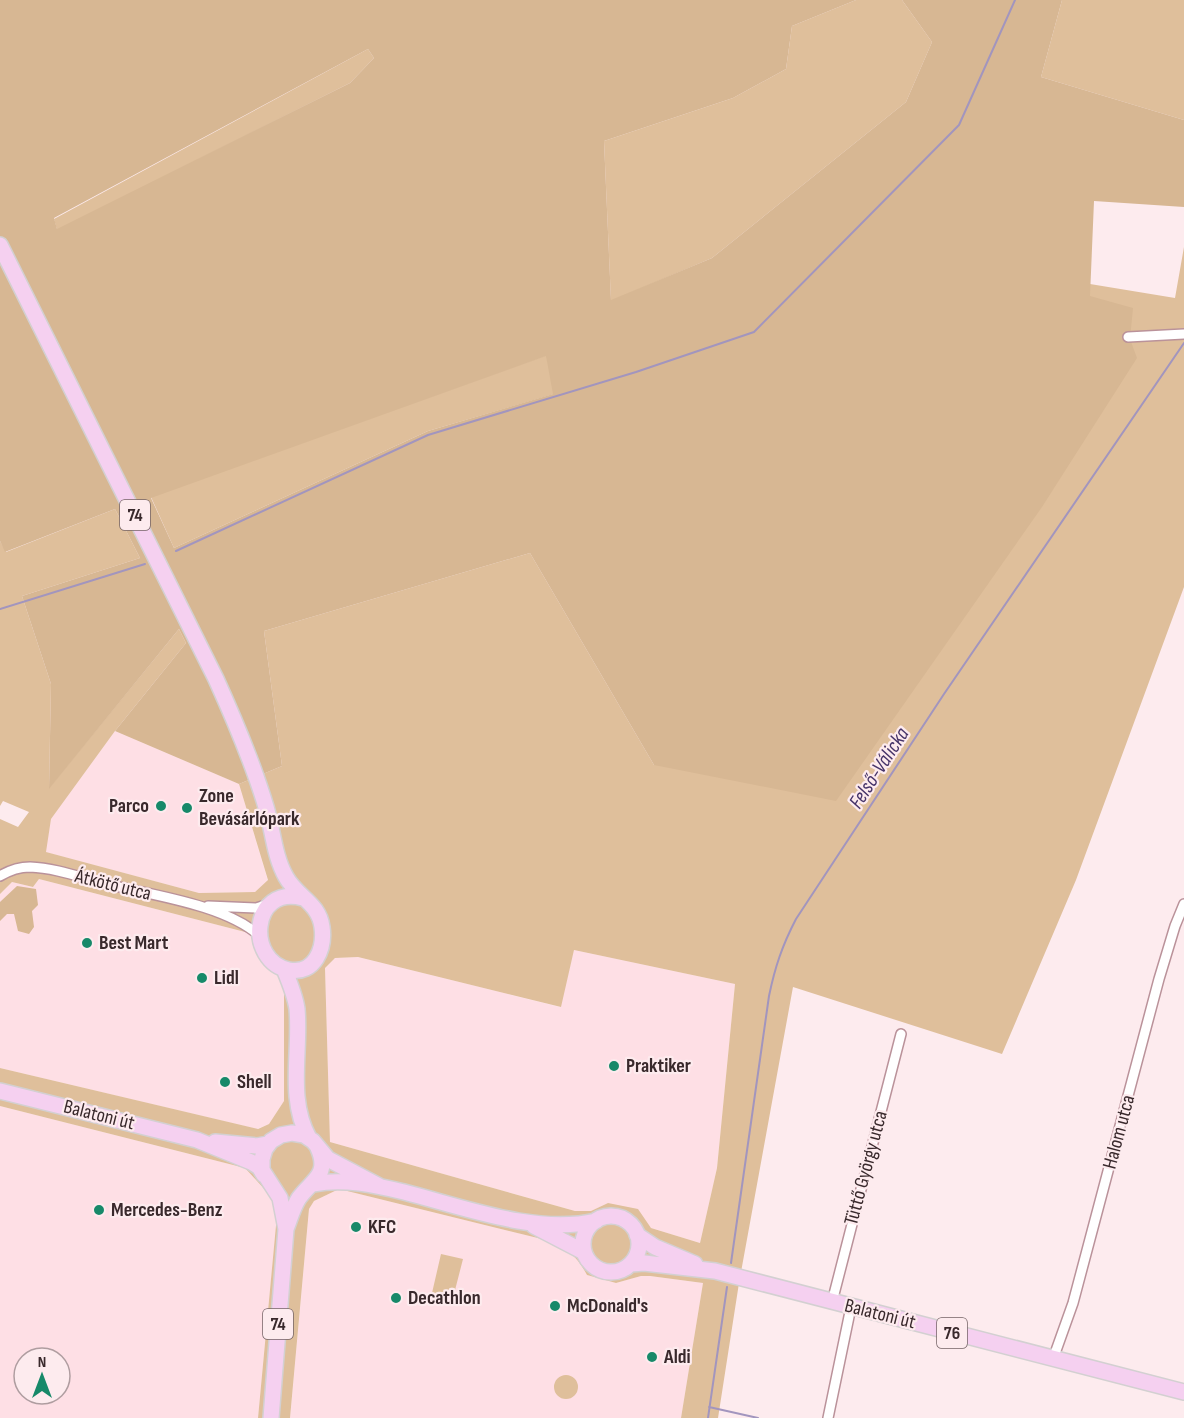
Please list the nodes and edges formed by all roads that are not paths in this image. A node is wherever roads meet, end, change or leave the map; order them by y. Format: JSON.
{"nodes":[{"id":1,"x":0,"y":245,"type":"edge"},
{"id":2,"x":1180,"y":334,"type":"edge"},
{"id":3,"x":1128,"y":337,"type":"dead end"},
{"id":4,"x":277,"y":856,"type":"junction"},
{"id":5,"x":0,"y":876,"type":"edge"},
{"id":6,"x":303,"y":898,"type":"junction"},
{"id":7,"x":272,"y":902,"type":"junction"},
{"id":8,"x":1184,"y":904,"type":"edge"},
{"id":9,"x":197,"y":906,"type":"junction"},
{"id":10,"x":261,"y":937,"type":"junction"},
{"id":11,"x":310,"y":965,"type":"junction"},
{"id":12,"x":284,"y":969,"type":"junction"},
{"id":13,"x":297,"y":1007,"type":"junction"},
{"id":14,"x":901,"y":1034,"type":"dead end"},
{"id":15,"x":0,"y":1091,"type":"edge"},
{"id":16,"x":296,"y":1095,"type":"junction"},
{"id":17,"x":281,"y":1135,"type":"junction"},
{"id":18,"x":197,"y":1140,"type":"junction"},
{"id":19,"x":314,"y":1143,"type":"junction"},
{"id":20,"x":268,"y":1144,"type":"junction"},
{"id":21,"x":269,"y":1181,"type":"junction"},
{"id":22,"x":310,"y":1186,"type":"junction"},
{"id":23,"x":379,"y":1186,"type":"junction"},
{"id":24,"x":596,"y":1221,"type":"junction"},
{"id":25,"x":528,"y":1223,"type":"junction"},
{"id":26,"x":286,"y":1229,"type":"junction"},
{"id":27,"x":637,"y":1234,"type":"junction"},
{"id":28,"x":584,"y":1252,"type":"junction"},
{"id":29,"x":631,"y":1264,"type":"junction"},
{"id":30,"x":715,"y":1271,"type":"junction"},
{"id":31,"x":832,"y":1302,"type":"junction"},
{"id":32,"x":851,"y":1307,"type":"junction"},
{"id":33,"x":1053,"y":1359,"type":"junction"},
{"id":34,"x":1184,"y":1392,"type":"edge"},
{"id":35,"x":271,"y":1418,"type":"edge"},
{"id":36,"x":828,"y":1418,"type":"edge"}],
"edges":[{"from":1,"to":4,"type":"main road","number":"74"},
{"from":2,"to":3,"type":"street"},
{"from":4,"to":6,"type":"main road","number":"74"},
{"from":4,"to":7,"type":"main road","number":"74"},
{"from":5,"to":9,"type":"street","name":"Átkötő utca"},
{"from":6,"to":7,"type":"main road"},
{"from":6,"to":11,"type":"main road","number":"74"},
{"from":7,"to":9,"type":"street","name":"Átkötő utca"},
{"from":7,"to":10,"type":"main road","number":"74"},
{"from":8,"to":33,"type":"street","name":"Halom utca"},
{"from":9,"to":10,"type":"street","name":"Átkötő utca"},
{"from":10,"to":12,"type":"main road","number":"74"},
{"from":11,"to":12,"type":"main road"},
{"from":11,"to":13,"type":"main road","number":"74"},
{"from":12,"to":13,"type":"main road","number":"74"},
{"from":13,"to":16,"type":"main road","number":"74"},
{"from":14,"to":31,"type":"street","name":"Tüttő György utca"},
{"from":15,"to":18,"type":"main road","name":"Balatoni út"},
{"from":16,"to":17,"type":"main road","number":"74"},
{"from":16,"to":19,"type":"main road","number":"74"},
{"from":17,"to":19,"type":"main road"},
{"from":17,"to":20,"type":"main road"},
{"from":18,"to":20,"type":"main road","name":"Balatoni út"},
{"from":18,"to":21,"type":"main road","name":"Balatoni út"},
{"from":19,"to":22,"type":"main road","number":"74"},
{"from":19,"to":23,"type":"main road","number":"76"},
{"from":20,"to":21,"type":"main road","number":"74"},
{"from":21,"to":22,"type":"main road"},
{"from":21,"to":26,"type":"main road","number":"74"},
{"from":22,"to":23,"type":"main road","number":"76"},
{"from":22,"to":26,"type":"main road","number":"74"},
{"from":23,"to":25,"type":"main road","number":"76"},
{"from":24,"to":25,"type":"main road","number":"76"},
{"from":24,"to":27,"type":"main road","number":"76"},
{"from":24,"to":28,"type":"main road"},
{"from":25,"to":28,"type":"main road","number":"76"},
{"from":26,"to":35,"type":"main road","number":"74"},
{"from":27,"to":29,"type":"main road"},
{"from":27,"to":30,"type":"main road","name":"Balatoni út","number":"76"},
{"from":28,"to":29,"type":"main road","number":"76"},
{"from":29,"to":30,"type":"main road","name":"Balatoni út","number":"76"},
{"from":30,"to":31,"type":"main road","name":"Balatoni út","number":"76"},
{"from":31,"to":32,"type":"main road","name":"Balatoni út","number":"76"},
{"from":32,"to":33,"type":"main road","name":"Balatoni út","number":"76"},
{"from":32,"to":36,"type":"street"},
{"from":33,"to":34,"type":"main road","name":"Balatoni út","number":"76"}]}
